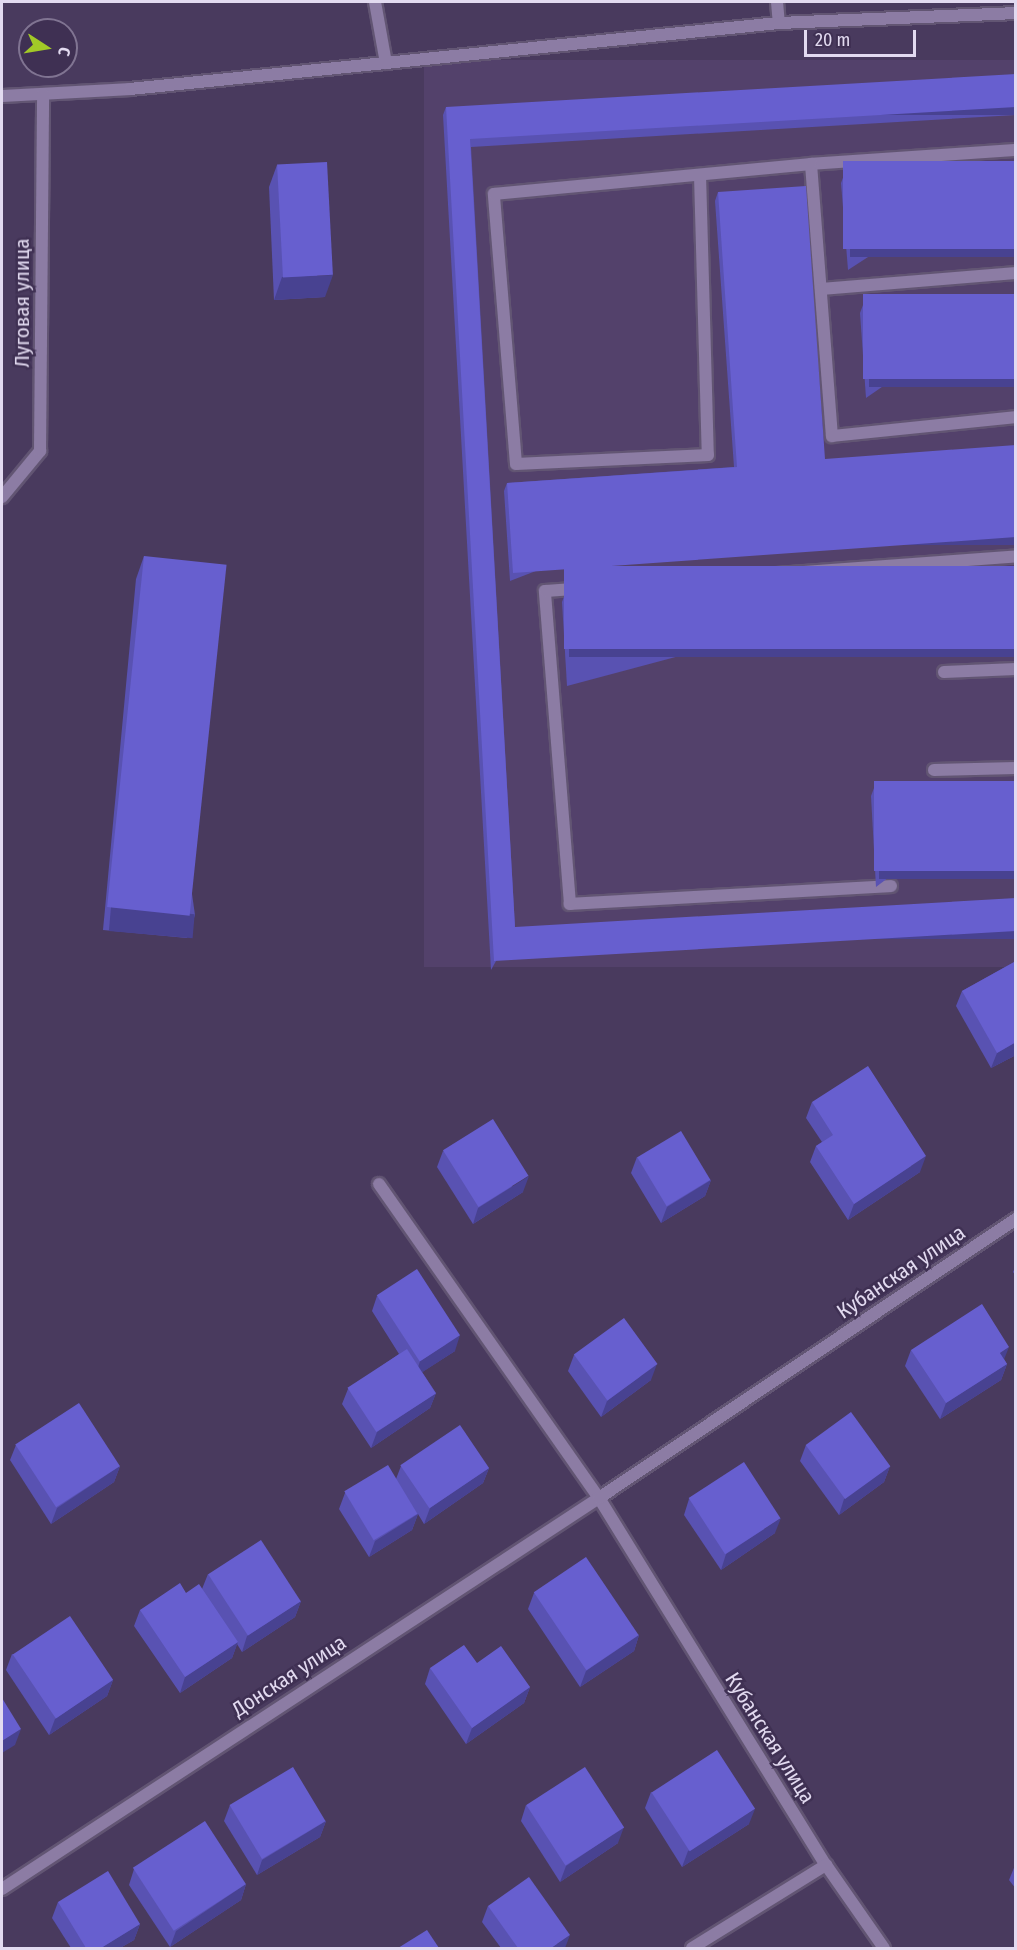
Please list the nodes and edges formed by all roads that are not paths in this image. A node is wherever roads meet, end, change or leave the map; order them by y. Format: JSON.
{"nodes":[{"id":1,"x":375,"y":2,"type":"edge"},
{"id":2,"x":777,"y":2,"type":"edge"},
{"id":3,"x":1016,"y":13,"type":"edge"},
{"id":4,"x":779,"y":23,"type":"junction"},
{"id":5,"x":386,"y":63,"type":"junction"},
{"id":6,"x":42,"y":94,"type":"junction"},
{"id":7,"x":2,"y":96,"type":"edge"},
{"id":8,"x":1016,"y":150,"type":"edge"},
{"id":9,"x":811,"y":164,"type":"junction"},
{"id":10,"x":700,"y":175,"type":"dead end"},
{"id":11,"x":1016,"y":273,"type":"edge"},
{"id":12,"x":821,"y":289,"type":"junction"},
{"id":13,"x":1016,"y":417,"type":"edge"},
{"id":14,"x":2,"y":497,"type":"edge"},
{"id":15,"x":1016,"y":556,"type":"edge"},
{"id":16,"x":1016,"y":669,"type":"edge"},
{"id":17,"x":944,"y":672,"type":"dead end"},
{"id":18,"x":1016,"y":768,"type":"edge"},
{"id":19,"x":934,"y":770,"type":"dead end"},
{"id":20,"x":899,"y":886,"type":"edge"},
{"id":21,"x":379,"y":1184,"type":"dead end"},
{"id":22,"x":1016,"y":1220,"type":"edge"},
{"id":23,"x":599,"y":1498,"type":"junction"},
{"id":24,"x":826,"y":1865,"type":"junction"},
{"id":25,"x":2,"y":1889,"type":"edge"},
{"id":26,"x":692,"y":1948,"type":"edge"},
{"id":27,"x":884,"y":1948,"type":"edge"}],
"edges":[{"from":1,"to":5,"type":"street"},
{"from":2,"to":4,"type":"street"},
{"from":3,"to":4,"type":"street"},
{"from":4,"to":5,"type":"street"},
{"from":5,"to":6,"type":"street"},
{"from":6,"to":7,"type":"street"},
{"from":6,"to":14,"type":"street","name":"Луговая улица"},
{"from":8,"to":9,"type":"street"},
{"from":9,"to":10,"type":"street"},
{"from":9,"to":12,"type":"street"},
{"from":11,"to":12,"type":"street"},
{"from":12,"to":13,"type":"street"},
{"from":15,"to":20,"type":"street"},
{"from":16,"to":17,"type":"street"},
{"from":18,"to":19,"type":"street"},
{"from":21,"to":23,"type":"street","name":"Кубанская улица"},
{"from":22,"to":23,"type":"street","name":"Кубанская улица"},
{"from":23,"to":24,"type":"street","name":"Кубанская улица"},
{"from":23,"to":25,"type":"street","name":"Донская улица"},
{"from":24,"to":26,"type":"street"},
{"from":24,"to":27,"type":"street","name":"Кубанская улица"}]}
